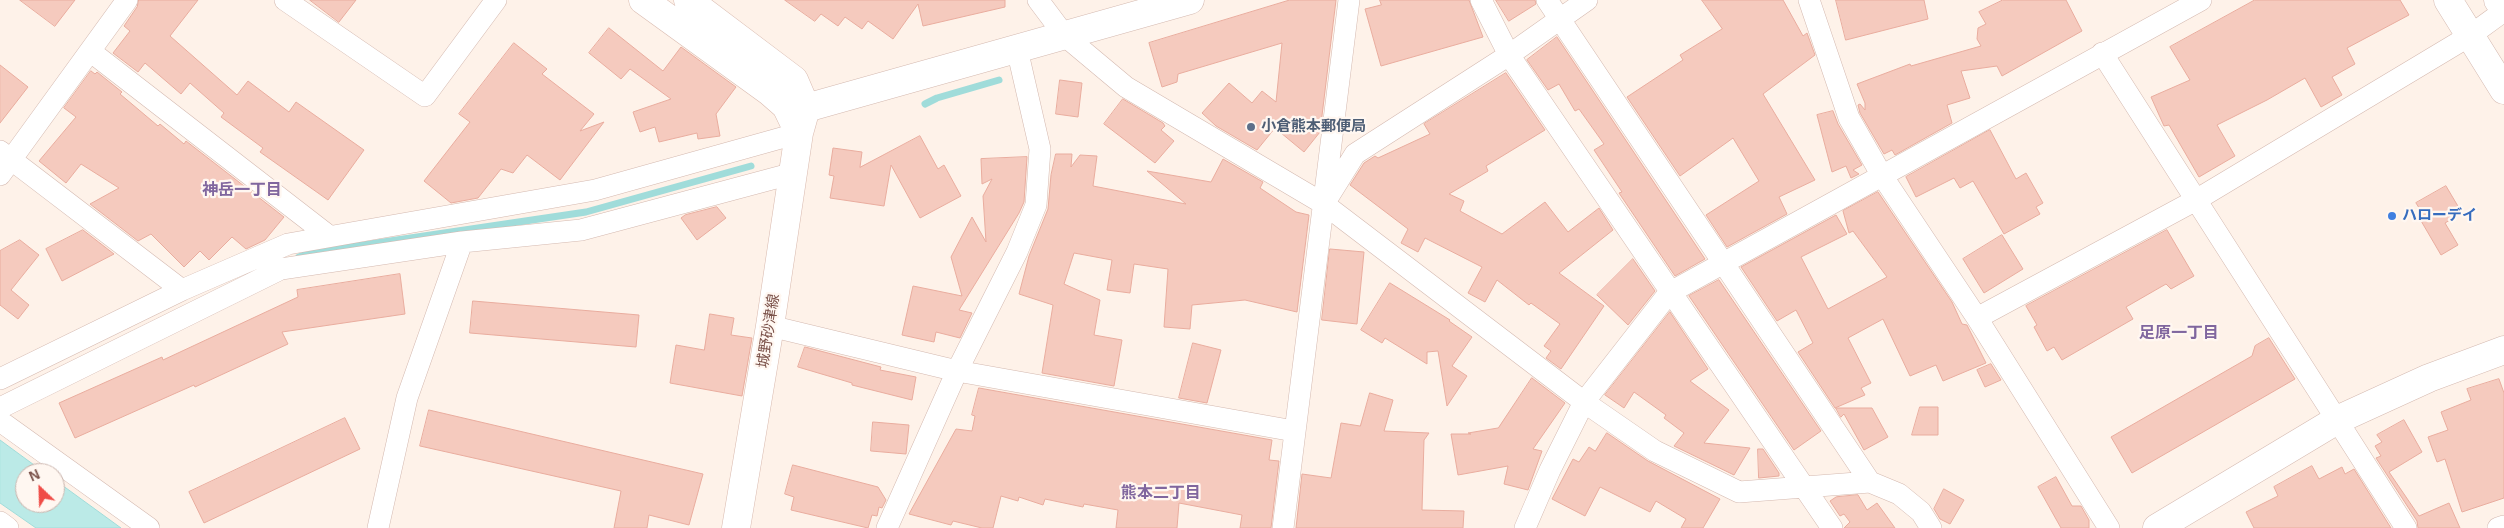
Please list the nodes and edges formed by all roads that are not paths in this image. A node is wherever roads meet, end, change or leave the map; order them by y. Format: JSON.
{"nodes":[{"id":1,"x":127,"y":0,"type":"edge"},
{"id":2,"x":285,"y":0,"type":"edge"},
{"id":3,"x":496,"y":0,"type":"edge"},
{"id":4,"x":643,"y":0,"type":"edge"},
{"id":5,"x":1038,"y":0,"type":"edge"},
{"id":6,"x":1190,"y":0,"type":"edge"},
{"id":7,"x":1349,"y":0,"type":"edge"},
{"id":8,"x":1481,"y":0,"type":"edge"},
{"id":9,"x":1547,"y":0,"type":"edge"},
{"id":10,"x":1587,"y":0,"type":"edge"},
{"id":11,"x":1809,"y":0,"type":"edge"},
{"id":12,"x":2201,"y":0,"type":"edge"},
{"id":13,"x":2448,"y":0,"type":"edge"},
{"id":14,"x":2498,"y":0,"type":"edge"},
{"id":15,"x":699,"y":3,"type":"edge"},
{"id":16,"x":2504,"y":9,"type":"edge"},
{"id":17,"x":1559,"y":18,"type":"junction"},
{"id":18,"x":2471,"y":35,"type":"junction"},
{"id":19,"x":1065,"y":36,"type":"junction"},
{"id":20,"x":1017,"y":49,"type":"junction"},
{"id":21,"x":90,"y":51,"type":"junction"},
{"id":22,"x":2102,"y":53,"type":"junction"},
{"id":23,"x":1509,"y":55,"type":"junction"},
{"id":24,"x":785,"y":71,"type":"junction"},
{"id":25,"x":2504,"y":90,"type":"edge"},
{"id":26,"x":836,"y":98,"type":"junction"},
{"id":27,"x":797,"y":116,"type":"junction"},
{"id":28,"x":4,"y":162,"type":"edge"},
{"id":29,"x":794,"y":173,"type":"junction"},
{"id":30,"x":1881,"y":174,"type":"junction"},
{"id":31,"x":2196,"y":200,"type":"junction"},
{"id":32,"x":1324,"y":204,"type":"junction"},
{"id":33,"x":329,"y":236,"type":"junction"},
{"id":34,"x":462,"y":242,"type":"junction"},
{"id":35,"x":1723,"y":263,"type":"junction"},
{"id":36,"x":182,"y":290,"type":"junction"},
{"id":37,"x":1669,"y":293,"type":"junction"},
{"id":38,"x":1977,"y":318,"type":"junction"},
{"id":39,"x":770,"y":326,"type":"junction"},
{"id":40,"x":2504,"y":350,"type":"edge"},
{"id":41,"x":957,"y":371,"type":"junction"},
{"id":42,"x":0,"y":379,"type":"edge"},
{"id":43,"x":1584,"y":402,"type":"junction"},
{"id":44,"x":0,"y":408,"type":"edge"},
{"id":45,"x":2337,"y":420,"type":"junction"},
{"id":46,"x":0,"y":421,"type":"edge"},
{"id":47,"x":1294,"y":431,"type":"junction"},
{"id":48,"x":1870,"y":482,"type":"junction"},
{"id":49,"x":1803,"y":486,"type":"junction"},
{"id":50,"x":0,"y":522,"type":"edge"},
{"id":51,"x":2504,"y":526,"type":"edge"},
{"id":52,"x":8,"y":528,"type":"edge"},
{"id":53,"x":149,"y":528,"type":"edge"},
{"id":54,"x":378,"y":528,"type":"edge"},
{"id":55,"x":736,"y":528,"type":"edge"},
{"id":56,"x":887,"y":528,"type":"edge"},
{"id":57,"x":1283,"y":528,"type":"edge"},
{"id":58,"x":1526,"y":528,"type":"edge"},
{"id":59,"x":1832,"y":528,"type":"edge"},
{"id":60,"x":1931,"y":528,"type":"edge"},
{"id":61,"x":2109,"y":528,"type":"edge"},
{"id":62,"x":2157,"y":528,"type":"edge"},
{"id":63,"x":2406,"y":528,"type":"edge"},
{"id":64,"x":2498,"y":528,"type":"edge"}],
"edges":[{"from":1,"to":21,"type":"street"},
{"from":2,"to":3,"type":"street"},
{"from":4,"to":27,"type":"street"},
{"from":5,"to":19,"type":"street"},
{"from":6,"to":19,"type":"street"},
{"from":7,"to":32,"type":"street"},
{"from":8,"to":23,"type":"street"},
{"from":9,"to":17,"type":"street"},
{"from":10,"to":17,"type":"street"},
{"from":11,"to":30,"type":"street"},
{"from":12,"to":22,"type":"street"},
{"from":13,"to":18,"type":"street"},
{"from":14,"to":16,"type":"street"},
{"from":15,"to":24,"type":"street"},
{"from":16,"to":18,"type":"street"},
{"from":17,"to":23,"type":"street"},
{"from":17,"to":35,"type":"street"},
{"from":18,"to":25,"type":"street"},
{"from":18,"to":31,"type":"street"},
{"from":19,"to":20,"type":"street"},
{"from":19,"to":32,"type":"street"},
{"from":20,"to":26,"type":"street"},
{"from":20,"to":41,"type":"street"},
{"from":21,"to":28,"type":"street"},
{"from":21,"to":33,"type":"street"},
{"from":22,"to":30,"type":"street"},
{"from":22,"to":31,"type":"street"},
{"from":23,"to":32,"type":"street"},
{"from":23,"to":37,"type":"street"},
{"from":24,"to":26,"type":"street"},
{"from":24,"to":27,"type":"street"},
{"from":26,"to":27,"type":"street"},
{"from":27,"to":29,"type":"street","name":"城野砂津線"},
{"from":27,"to":33,"type":"street"},
{"from":28,"to":36,"type":"street"},
{"from":29,"to":34,"type":"street"},
{"from":29,"to":39,"type":"street","name":"城野砂津線"},
{"from":30,"to":35,"type":"street"},
{"from":30,"to":38,"type":"street"},
{"from":31,"to":38,"type":"street"},
{"from":31,"to":45,"type":"street"},
{"from":32,"to":43,"type":"street"},
{"from":32,"to":47,"type":"street"},
{"from":33,"to":36,"type":"street"},
{"from":34,"to":44,"type":"street"},
{"from":34,"to":54,"type":"street"},
{"from":35,"to":37,"type":"street"},
{"from":35,"to":48,"type":"street"},
{"from":36,"to":42,"type":"street"},
{"from":37,"to":43,"type":"street"},
{"from":37,"to":49,"type":"street"},
{"from":38,"to":61,"type":"street"},
{"from":39,"to":41,"type":"street"},
{"from":39,"to":55,"type":"street","name":"城野砂津線"},
{"from":40,"to":45,"type":"street"},
{"from":41,"to":47,"type":"street"},
{"from":41,"to":56,"type":"street"},
{"from":43,"to":49,"type":"street"},
{"from":43,"to":58,"type":"street"},
{"from":45,"to":62,"type":"street"},
{"from":45,"to":63,"type":"street"},
{"from":46,"to":53,"type":"street"},
{"from":47,"to":57,"type":"street"},
{"from":48,"to":49,"type":"street"},
{"from":48,"to":60,"type":"street"},
{"from":49,"to":59,"type":"street"},
{"from":50,"to":52,"type":"street"},
{"from":51,"to":64,"type":"street"}]}
